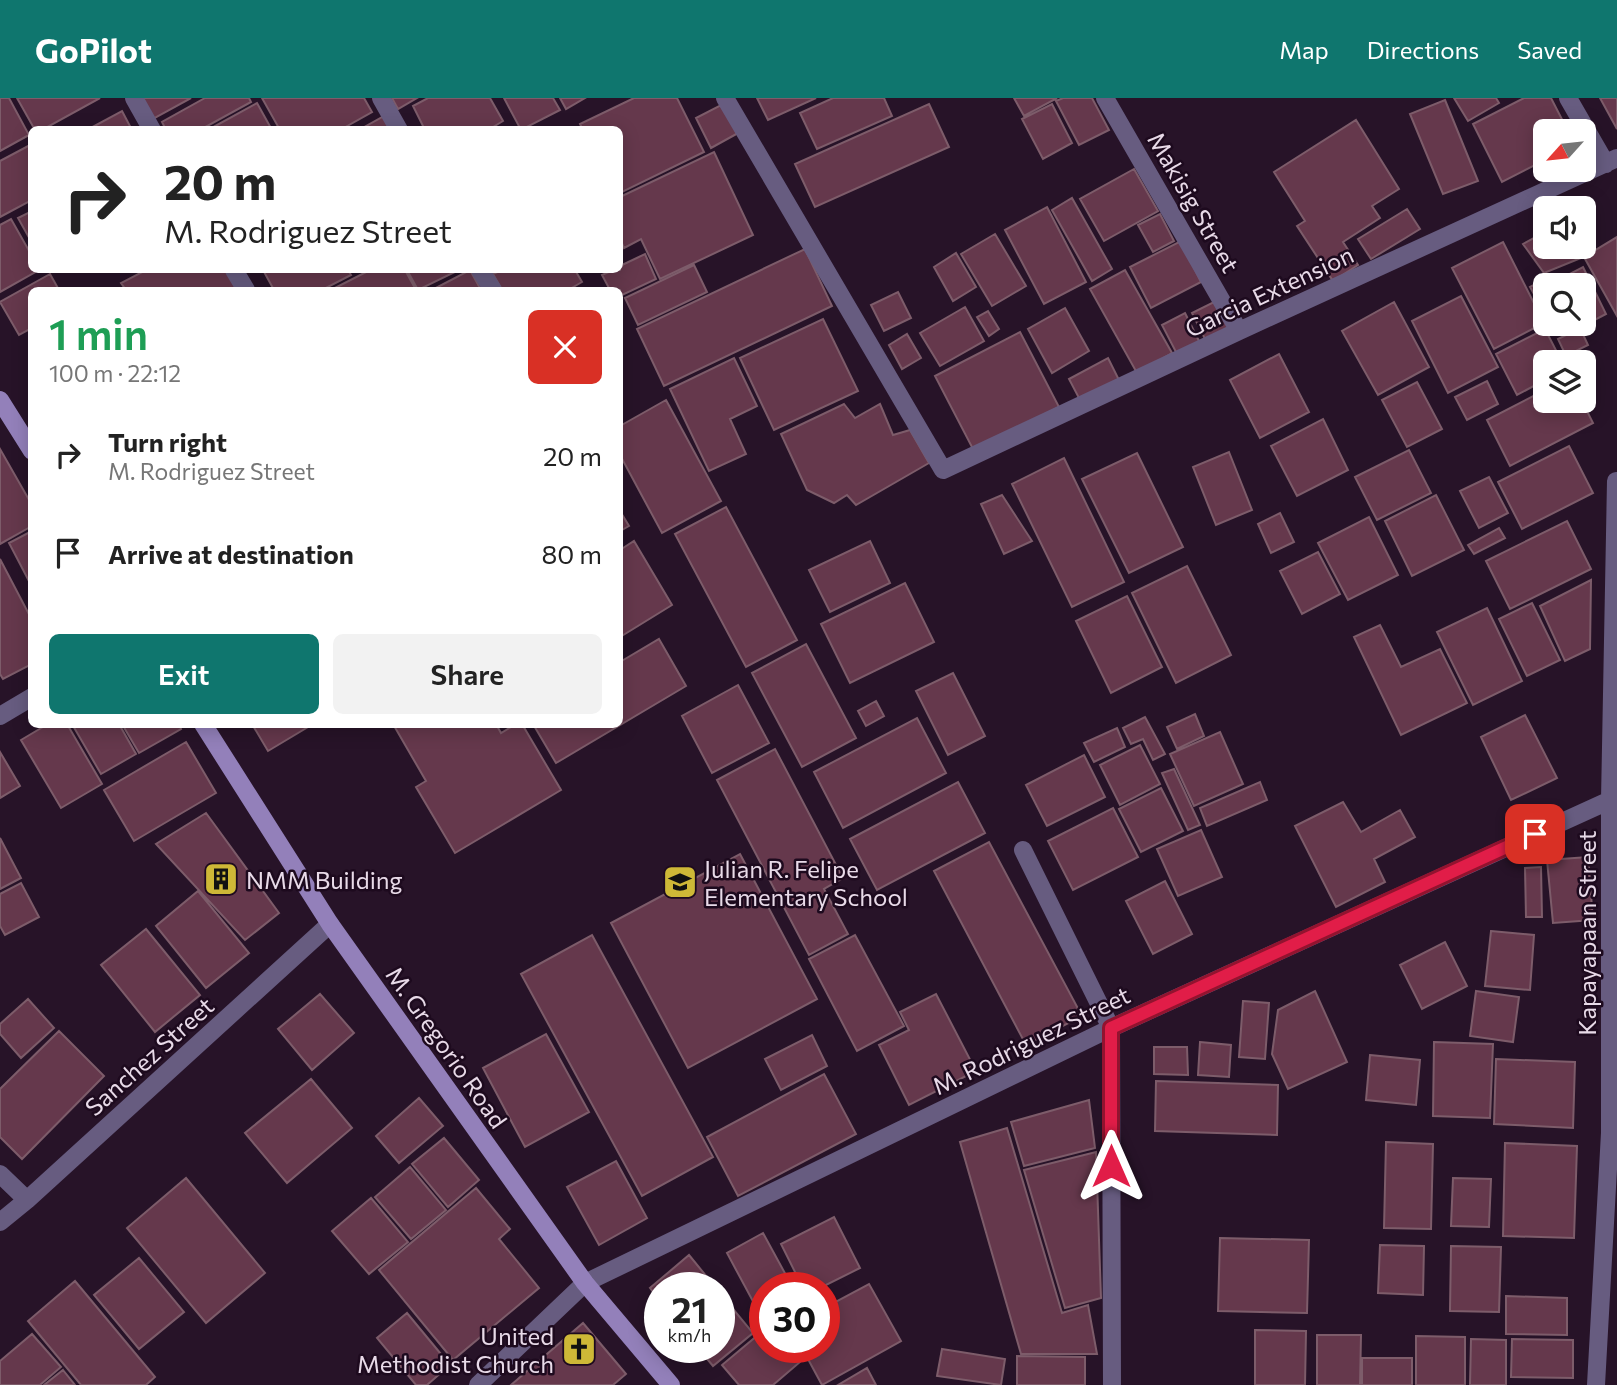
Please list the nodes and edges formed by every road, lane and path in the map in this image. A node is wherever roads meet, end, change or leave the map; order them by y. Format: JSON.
{"nodes":[{"id":1,"x":134,"y":98,"type":"edge"},
{"id":2,"x":381,"y":98,"type":"edge"},
{"id":3,"x":725,"y":98,"type":"edge"},
{"id":4,"x":1105,"y":98,"type":"edge"},
{"id":5,"x":1568,"y":98,"type":"edge"},
{"id":6,"x":150,"y":126,"type":"edge"},
{"id":7,"x":397,"y":126,"type":"edge"},
{"id":8,"x":1611,"y":161,"type":"edge"},
{"id":9,"x":1240,"y":331,"type":"junction"},
{"id":10,"x":0,"y":400,"type":"edge"},
{"id":11,"x":28,"y":445,"type":"edge"},
{"id":12,"x":1616,"y":481,"type":"edge"},
{"id":13,"x":28,"y":699,"type":"edge"},
{"id":14,"x":0,"y":716,"type":"edge"},
{"id":15,"x":206,"y":728,"type":"edge"},
{"id":16,"x":1615,"y":799,"type":"edge"},
{"id":17,"x":1023,"y":850,"type":"dead end"},
{"id":18,"x":330,"y":924,"type":"junction"},
{"id":19,"x":1111,"y":1028,"type":"junction"},
{"id":20,"x":1613,"y":1133,"type":"edge"},
{"id":21,"x":0,"y":1174,"type":"edge"},
{"id":22,"x":27,"y":1200,"type":"junction"},
{"id":23,"x":0,"y":1222,"type":"edge"},
{"id":24,"x":585,"y":1283,"type":"junction"},
{"id":25,"x":478,"y":1385,"type":"edge"},
{"id":26,"x":671,"y":1385,"type":"edge"},
{"id":27,"x":1112,"y":1385,"type":"edge"},
{"id":28,"x":1597,"y":1385,"type":"edge"}],
"edges":[{"from":1,"to":6,"type":"street"},
{"from":2,"to":7,"type":"street"},
{"from":3,"to":9,"type":"street","name":"Garcia Extension"},
{"from":4,"to":9,"type":"street","name":"Makisig Street"},
{"from":5,"to":8,"type":"street"},
{"from":8,"to":9,"type":"street","name":"Garcia Extension"},
{"from":10,"to":11,"type":"main road"},
{"from":12,"to":16,"type":"street","name":"Kapayapaan Street"},
{"from":13,"to":14,"type":"street"},
{"from":15,"to":18,"type":"main road","name":"M. Gregorio Road"},
{"from":16,"to":19,"type":"street","name":"M. Rodriguez Street"},
{"from":16,"to":20,"type":"street","name":"Kapayapaan Street"},
{"from":17,"to":19,"type":"street"},
{"from":18,"to":22,"type":"street","name":"Sanchez Street"},
{"from":18,"to":24,"type":"main road","name":"M. Gregorio Road"},
{"from":19,"to":24,"type":"street","name":"M. Rodriguez Street"},
{"from":19,"to":27,"type":"street"},
{"from":20,"to":28,"type":"street","name":"Kapayapaan Street"},
{"from":21,"to":22,"type":"street"},
{"from":22,"to":23,"type":"street","name":"Sanchez Street"},
{"from":24,"to":25,"type":"street","name":"M. Rodriguez Street"},
{"from":24,"to":26,"type":"main road","name":"M. Gregorio Road"}]}
